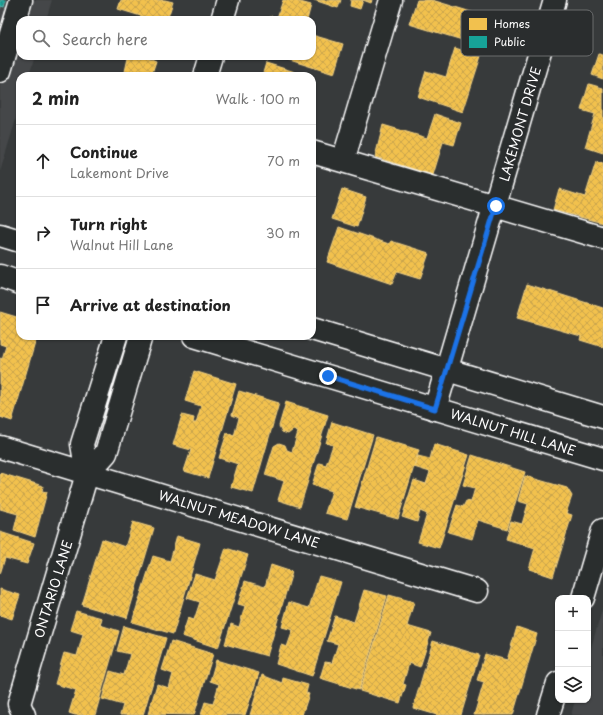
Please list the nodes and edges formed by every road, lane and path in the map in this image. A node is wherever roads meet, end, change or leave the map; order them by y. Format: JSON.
{"nodes":[{"id":1,"x":21,"y":0,"type":"edge"},
{"id":2,"x":228,"y":0,"type":"edge"},
{"id":3,"x":391,"y":0,"type":"edge"},
{"id":4,"x":555,"y":0,"type":"edge"},
{"id":5,"x":552,"y":10,"type":"edge"},
{"id":6,"x":16,"y":16,"type":"edge"},
{"id":7,"x":223,"y":16,"type":"edge"},
{"id":8,"x":16,"y":17,"type":"edge"},
{"id":9,"x":539,"y":56,"type":"edge"},
{"id":10,"x":210,"y":60,"type":"edge"},
{"id":11,"x":0,"y":71,"type":"edge"},
{"id":12,"x":206,"y":72,"type":"edge"},
{"id":13,"x":316,"y":153,"type":"edge"},
{"id":14,"x":343,"y":161,"type":"junction"},
{"id":15,"x":496,"y":206,"type":"junction"},
{"id":16,"x":0,"y":235,"type":"edge"},
{"id":17,"x":603,"y":238,"type":"edge"},
{"id":18,"x":16,"y":240,"type":"edge"},
{"id":19,"x":0,"y":276,"type":"edge"},
{"id":20,"x":16,"y":281,"type":"edge"},
{"id":21,"x":316,"y":330,"type":"edge"},
{"id":22,"x":115,"y":340,"type":"edge"},
{"id":23,"x":140,"y":340,"type":"edge"},
{"id":24,"x":207,"y":340,"type":"edge"},
{"id":25,"x":447,"y":370,"type":"junction"},
{"id":26,"x":435,"y":409,"type":"junction"},
{"id":27,"x":603,"y":417,"type":"edge"},
{"id":28,"x":0,"y":447,"type":"edge"},
{"id":29,"x":603,"y":459,"type":"edge"},
{"id":30,"x":87,"y":474,"type":"junction"},
{"id":31,"x":603,"y":530,"type":"edge"},
{"id":32,"x":477,"y":591,"type":"dead end"},
{"id":33,"x":584,"y":595,"type":"edge"},
{"id":34,"x":555,"y":693,"type":"edge"},
{"id":35,"x":22,"y":709,"type":"edge"},
{"id":36,"x":548,"y":715,"type":"edge"}],
"edges":[{"from":1,"to":6,"type":"street"},
{"from":2,"to":7,"type":"street"},
{"from":3,"to":14,"type":"street"},
{"from":4,"to":5,"type":"street","name":"LAKEMONT DRIVE"},
{"from":8,"to":11,"type":"street"},
{"from":9,"to":15,"type":"street","name":"LAKEMONT DRIVE"},
{"from":10,"to":12,"type":"street"},
{"from":13,"to":14,"type":"street"},
{"from":14,"to":15,"type":"street"},
{"from":15,"to":17,"type":"street"},
{"from":15,"to":25,"type":"street","name":"LAKEMONT DRIVE"},
{"from":16,"to":18,"type":"street"},
{"from":19,"to":20,"type":"street"},
{"from":21,"to":25,"type":"street"},
{"from":22,"to":30,"type":"street","name":"ONTARIO LANE"},
{"from":23,"to":30,"type":"street","name":"ONTARIO LANE"},
{"from":24,"to":26,"type":"street","name":"WALNUT HILL LANE"},
{"from":25,"to":26,"type":"street","name":"LAKEMONT DRIVE"},
{"from":25,"to":27,"type":"street"},
{"from":26,"to":29,"type":"street","name":"WALNUT HILL LANE"},
{"from":28,"to":30,"type":"street","name":"WALNUT MEADOW LANE"},
{"from":30,"to":32,"type":"street","name":"WALNUT MEADOW LANE"},
{"from":30,"to":35,"type":"street","name":"ONTARIO LANE"},
{"from":31,"to":33,"type":"street"},
{"from":34,"to":36,"type":"street"}]}
